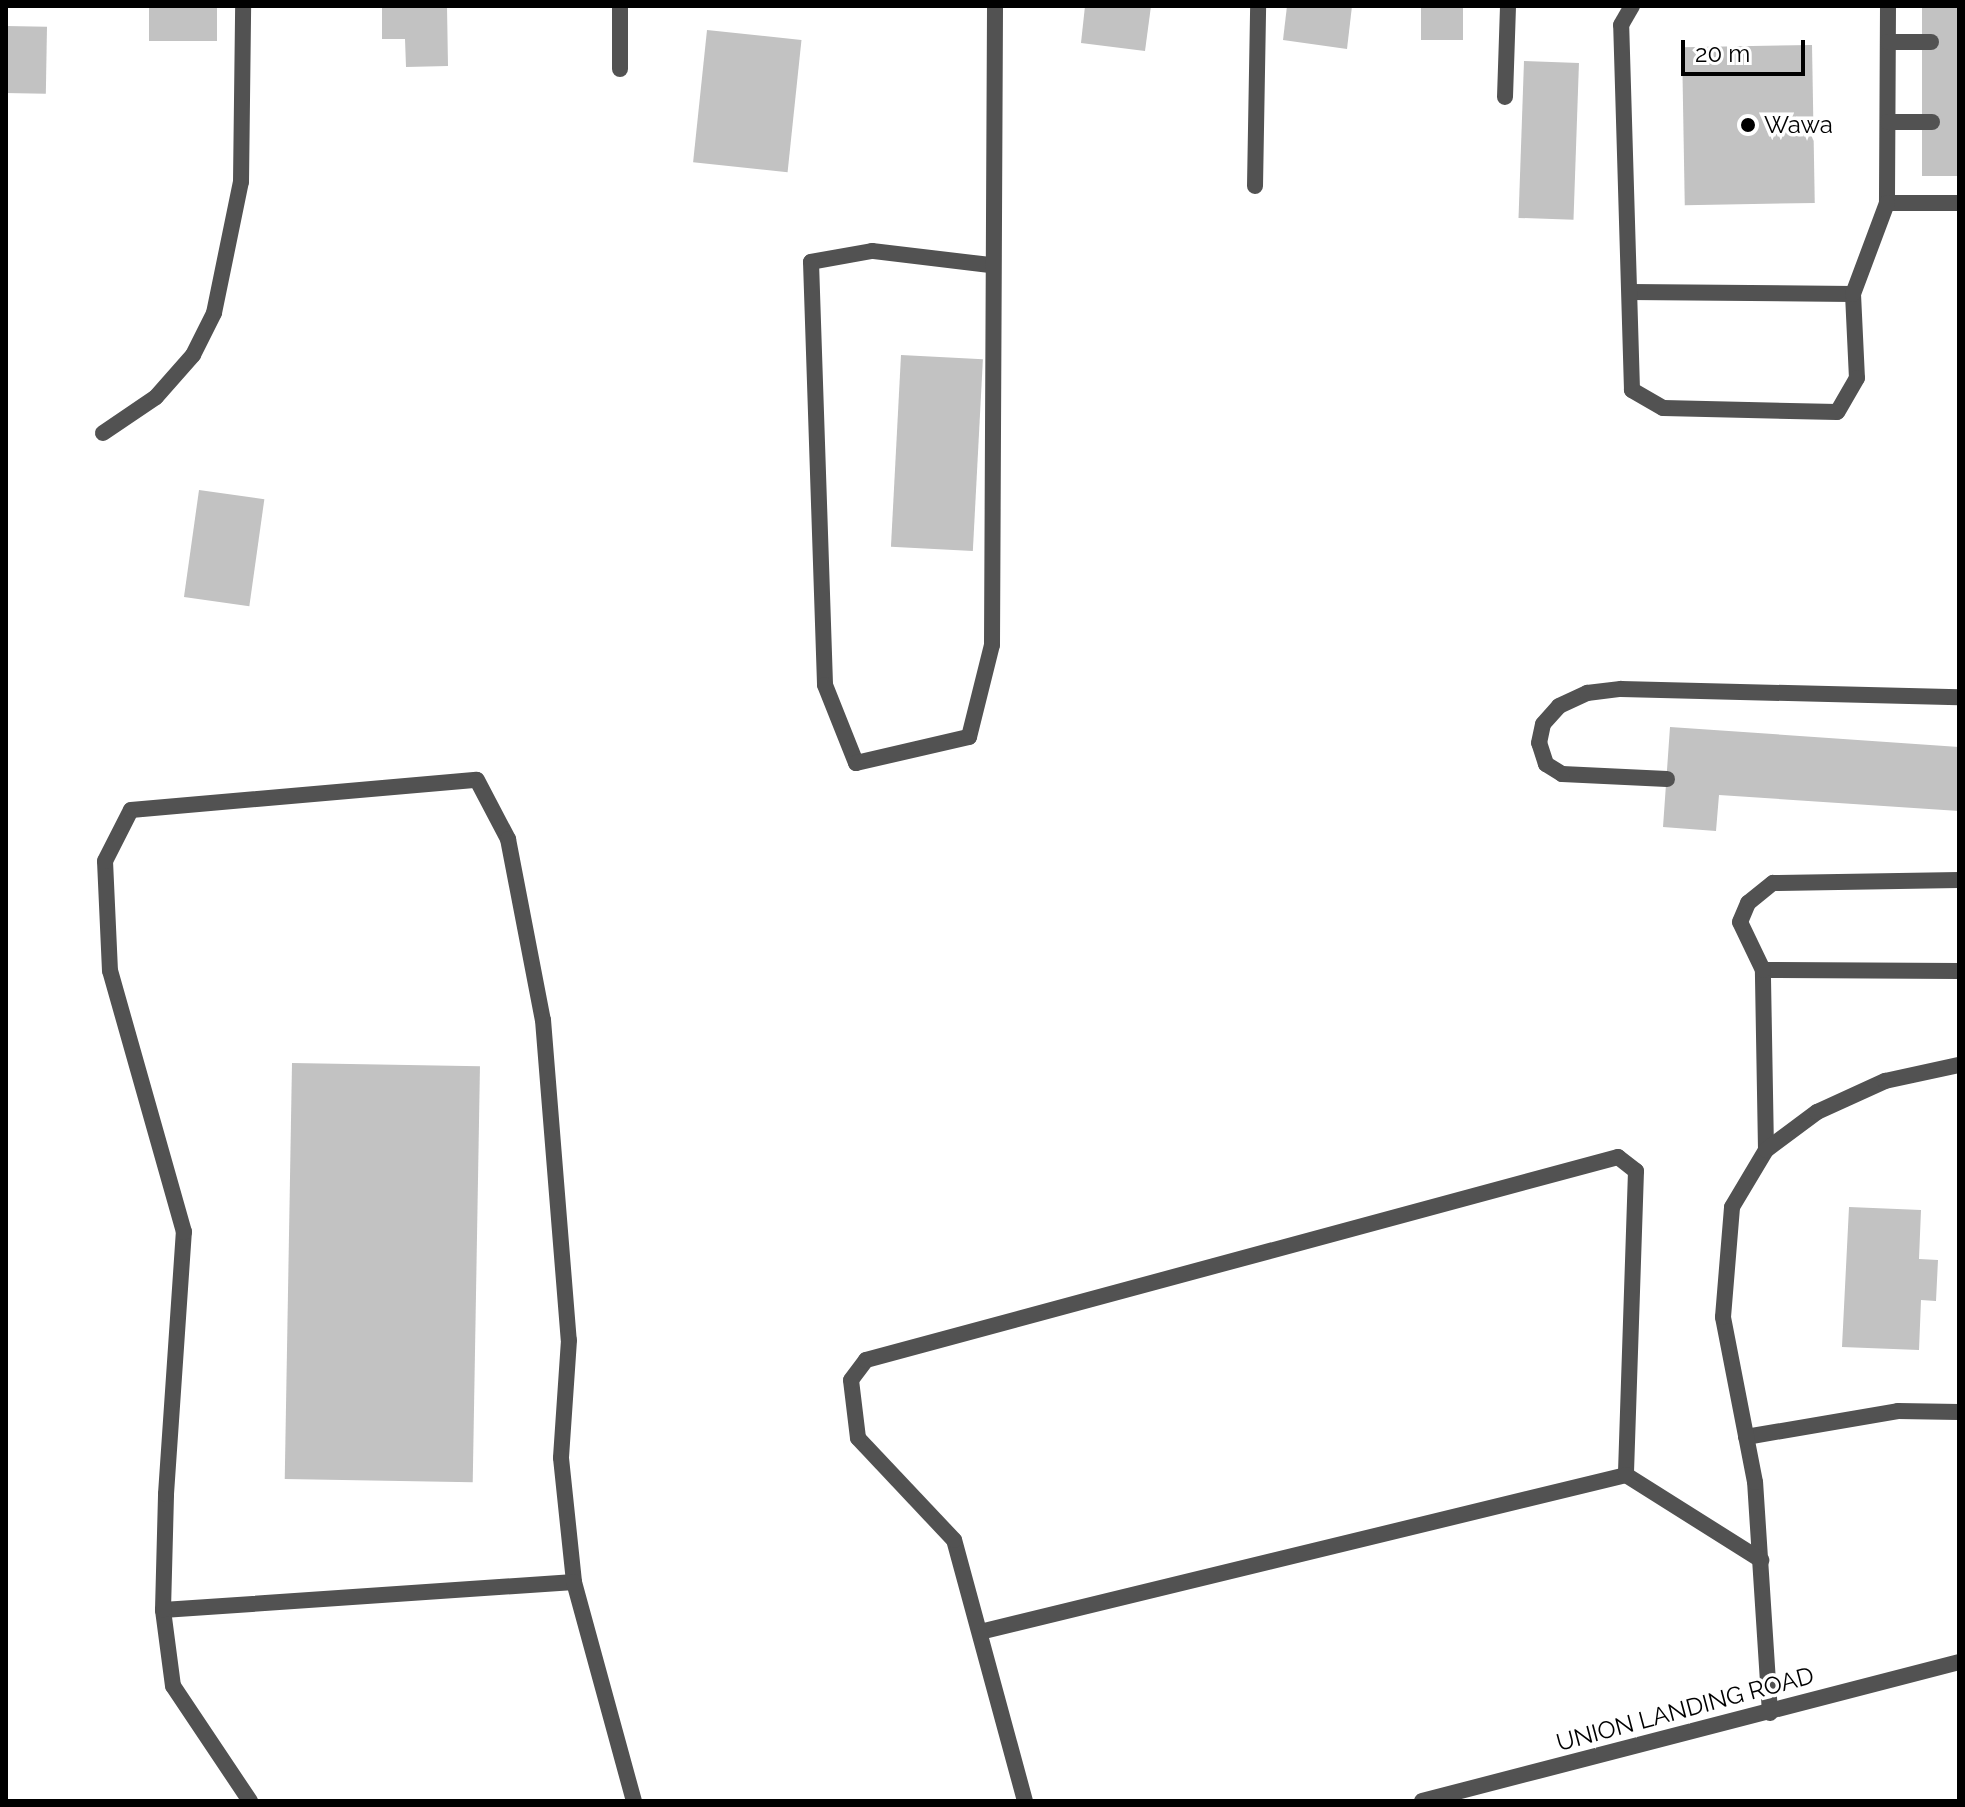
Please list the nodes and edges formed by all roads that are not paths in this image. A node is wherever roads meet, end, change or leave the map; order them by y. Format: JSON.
{"nodes":[{"id":1,"x":243,"y":6,"type":"edge"},
{"id":2,"x":620,"y":6,"type":"edge"},
{"id":3,"x":995,"y":6,"type":"edge"},
{"id":4,"x":1258,"y":6,"type":"edge"},
{"id":5,"x":1508,"y":6,"type":"edge"},
{"id":6,"x":1632,"y":6,"type":"edge"},
{"id":7,"x":1888,"y":6,"type":"edge"},
{"id":8,"x":1888,"y":42,"type":"junction"},
{"id":9,"x":1931,"y":42,"type":"dead end"},
{"id":10,"x":620,"y":69,"type":"dead end"},
{"id":11,"x":1505,"y":97,"type":"dead end"},
{"id":12,"x":1888,"y":122,"type":"junction"},
{"id":13,"x":1932,"y":122,"type":"dead end"},
{"id":14,"x":1255,"y":186,"type":"dead end"},
{"id":15,"x":1887,"y":203,"type":"junction"},
{"id":16,"x":1959,"y":203,"type":"edge"},
{"id":17,"x":990,"y":265,"type":"junction"},
{"id":18,"x":1630,"y":292,"type":"junction"},
{"id":19,"x":1853,"y":294,"type":"junction"},
{"id":20,"x":103,"y":433,"type":"dead end"},
{"id":21,"x":1959,"y":697,"type":"edge"},
{"id":22,"x":1667,"y":779,"type":"dead end"},
{"id":23,"x":1959,"y":880,"type":"edge"},
{"id":24,"x":1763,"y":970,"type":"junction"},
{"id":25,"x":1959,"y":971,"type":"edge"},
{"id":26,"x":1959,"y":1065,"type":"edge"},
{"id":27,"x":1766,"y":1150,"type":"junction"},
{"id":28,"x":1959,"y":1412,"type":"edge"},
{"id":29,"x":1746,"y":1437,"type":"junction"},
{"id":30,"x":1626,"y":1475,"type":"junction"},
{"id":31,"x":1761,"y":1560,"type":"junction"},
{"id":32,"x":574,"y":1582,"type":"junction"},
{"id":33,"x":163,"y":1610,"type":"junction"},
{"id":34,"x":980,"y":1632,"type":"junction"},
{"id":35,"x":1959,"y":1662,"type":"edge"},
{"id":36,"x":1770,"y":1713,"type":"junction"},
{"id":37,"x":250,"y":1801,"type":"edge"},
{"id":38,"x":634,"y":1801,"type":"edge"},
{"id":39,"x":1025,"y":1801,"type":"edge"},
{"id":40,"x":1422,"y":1801,"type":"edge"}],
"edges":[{"from":1,"to":20,"type":"street"},
{"from":2,"to":10,"type":"street"},
{"from":3,"to":17,"type":"street"},
{"from":4,"to":14,"type":"street"},
{"from":5,"to":11,"type":"street"},
{"from":6,"to":18,"type":"street"},
{"from":7,"to":8,"type":"street"},
{"from":8,"to":9,"type":"street"},
{"from":8,"to":12,"type":"street"},
{"from":12,"to":13,"type":"street"},
{"from":12,"to":15,"type":"street"},
{"from":15,"to":16,"type":"street"},
{"from":15,"to":19,"type":"street"},
{"from":17,"to":17,"type":"street"},
{"from":18,"to":19,"type":"street"},
{"from":18,"to":19,"type":"street"},
{"from":21,"to":22,"type":"street"},
{"from":23,"to":24,"type":"street"},
{"from":24,"to":25,"type":"street"},
{"from":24,"to":27,"type":"street"},
{"from":26,"to":27,"type":"street"},
{"from":27,"to":29,"type":"street"},
{"from":28,"to":29,"type":"street"},
{"from":29,"to":31,"type":"street"},
{"from":30,"to":31,"type":"street"},
{"from":30,"to":34,"type":"street"},
{"from":30,"to":34,"type":"street"},
{"from":31,"to":36,"type":"street"},
{"from":32,"to":33,"type":"street"},
{"from":32,"to":33,"type":"street"},
{"from":32,"to":38,"type":"street"},
{"from":33,"to":37,"type":"street"},
{"from":34,"to":39,"type":"street"},
{"from":35,"to":36,"type":"street","name":"UNION LANDING ROAD"},
{"from":36,"to":40,"type":"street","name":"UNION LANDING ROAD"}]}
